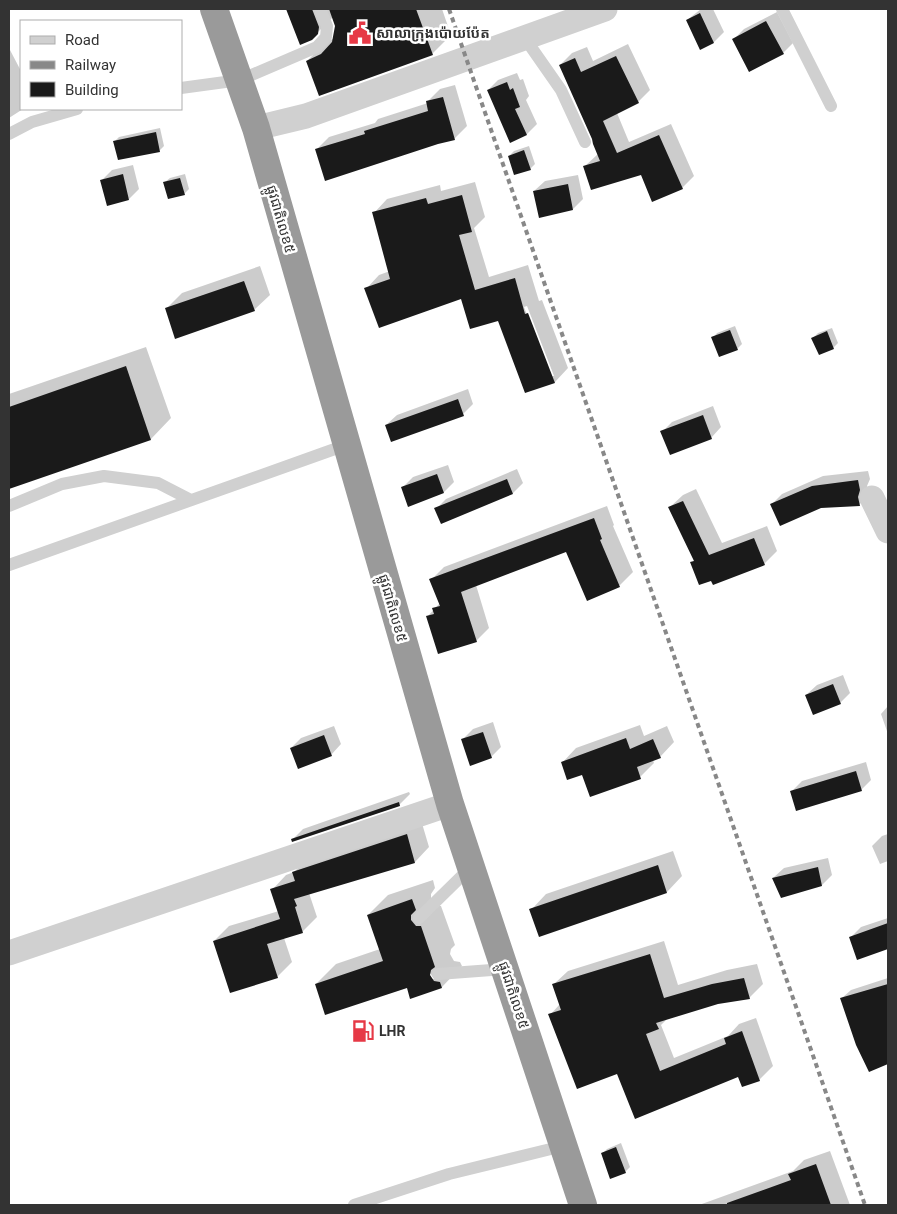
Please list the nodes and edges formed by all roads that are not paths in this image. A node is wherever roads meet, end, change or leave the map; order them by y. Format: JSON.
{"nodes":[{"id":1,"x":214,"y":9,"type":"edge"},
{"id":2,"x":320,"y":9,"type":"edge"},
{"id":3,"x":605,"y":9,"type":"edge"},
{"id":4,"x":782,"y":9,"type":"edge"},
{"id":5,"x":524,"y":37,"type":"junction"},
{"id":6,"x":240,"y":80,"type":"junction"},
{"id":7,"x":182,"y":88,"type":"edge"},
{"id":8,"x":831,"y":106,"type":"dead end"},
{"id":9,"x":74,"y":110,"type":"edge"},
{"id":10,"x":256,"y":128,"type":"junction"},
{"id":11,"x":9,"y":134,"type":"edge"},
{"id":12,"x":585,"y":142,"type":"dead end"},
{"id":13,"x":346,"y":445,"type":"junction"},
{"id":14,"x":872,"y":498,"type":"dead end"},
{"id":15,"x":191,"y":500,"type":"junction"},
{"id":16,"x":9,"y":506,"type":"edge"},
{"id":17,"x":888,"y":531,"type":"edge"},
{"id":18,"x":9,"y":565,"type":"edge"},
{"id":19,"x":450,"y":804,"type":"junction"},
{"id":20,"x":471,"y":867,"type":"junction"},
{"id":21,"x":419,"y":918,"type":"dead end"},
{"id":22,"x":9,"y":954,"type":"edge"},
{"id":23,"x":505,"y":969,"type":"junction"},
{"id":24,"x":438,"y":974,"type":"dead end"},
{"id":25,"x":564,"y":1146,"type":"junction"},
{"id":26,"x":354,"y":1205,"type":"edge"},
{"id":27,"x":583,"y":1205,"type":"edge"}],
"edges":[{"from":1,"to":6,"type":"highway","name":"ផ្លូវជាតិលេខ៥"},
{"from":2,"to":6,"type":"lane"},
{"from":3,"to":5,"type":"street"},
{"from":4,"to":8,"type":"lane"},
{"from":5,"to":10,"type":"street"},
{"from":5,"to":12,"type":"lane"},
{"from":6,"to":7,"type":"lane"},
{"from":6,"to":10,"type":"highway","name":"ផ្លូវជាតិលេខ៥"},
{"from":9,"to":11,"type":"lane"},
{"from":10,"to":13,"type":"highway","name":"ផ្លូវជាតិលេខ៥"},
{"from":13,"to":15,"type":"lane"},
{"from":13,"to":19,"type":"highway","name":"ផ្លូវជាតិលេខ៥"},
{"from":14,"to":17,"type":"street"},
{"from":15,"to":16,"type":"lane"},
{"from":15,"to":18,"type":"lane"},
{"from":19,"to":20,"type":"highway","name":"ផ្លូវជាតិលេខ៥"},
{"from":19,"to":22,"type":"street"},
{"from":20,"to":21,"type":"lane"},
{"from":20,"to":23,"type":"highway","name":"ផ្លូវជាតិលេខ៥"},
{"from":23,"to":24,"type":"lane"},
{"from":23,"to":25,"type":"highway","name":"ផ្លូវជាតិលេខ៥"},
{"from":25,"to":26,"type":"lane"},
{"from":25,"to":27,"type":"highway","name":"ផ្លូវជាតិលេខ៥"}]}
